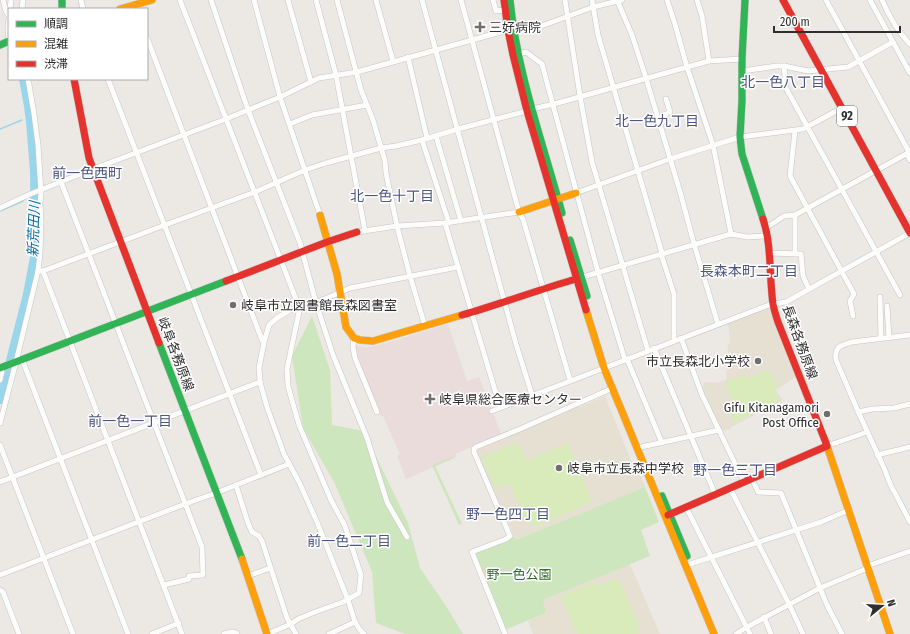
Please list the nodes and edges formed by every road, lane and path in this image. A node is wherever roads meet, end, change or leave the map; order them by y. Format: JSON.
{"nodes":[{"id":1,"x":3,"y":0,"type":"edge"},
{"id":2,"x":152,"y":0,"type":"edge"},
{"id":3,"x":180,"y":0,"type":"edge"},
{"id":4,"x":211,"y":0,"type":"edge"},
{"id":5,"x":254,"y":0,"type":"edge"},
{"id":6,"x":288,"y":0,"type":"edge"},
{"id":7,"x":316,"y":0,"type":"edge"},
{"id":8,"x":337,"y":0,"type":"edge"},
{"id":9,"x":376,"y":0,"type":"edge"},
{"id":10,"x":422,"y":0,"type":"edge"},
{"id":11,"x":461,"y":0,"type":"edge"},
{"id":12,"x":493,"y":0,"type":"edge"},
{"id":13,"x":504,"y":0,"type":"edge"},
{"id":14,"x":510,"y":0,"type":"edge"},
{"id":15,"x":565,"y":0,"type":"edge"},
{"id":16,"x":592,"y":0,"type":"edge"},
{"id":17,"x":619,"y":0,"type":"edge"},
{"id":18,"x":667,"y":0,"type":"edge"},
{"id":19,"x":697,"y":0,"type":"edge"},
{"id":20,"x":745,"y":0,"type":"edge"},
{"id":21,"x":783,"y":0,"type":"edge"},
{"id":22,"x":826,"y":0,"type":"edge"},
{"id":23,"x":870,"y":0,"type":"edge"},
{"id":24,"x":882,"y":0,"type":"edge"},
{"id":25,"x":134,"y":5,"type":"edge"},
{"id":26,"x":593,"y":7,"type":"junction"},
{"id":27,"x":124,"y":8,"type":"edge"},
{"id":28,"x":505,"y":10,"type":"junction"},
{"id":29,"x":8,"y":15,"type":"edge"},
{"id":30,"x":568,"y":16,"type":"junction"},
{"id":31,"x":511,"y":30,"type":"junction"},
{"id":32,"x":148,"y":41,"type":"edge"},
{"id":33,"x":471,"y":41,"type":"junction"},
{"id":34,"x":893,"y":42,"type":"junction"},
{"id":35,"x":910,"y":44,"type":"edge"},
{"id":36,"x":436,"y":50,"type":"junction"},
{"id":37,"x":518,"y":54,"type":"junction"},
{"id":38,"x":408,"y":58,"type":"junction"},
{"id":39,"x":742,"y":59,"type":"junction"},
{"id":40,"x":393,"y":61,"type":"junction"},
{"id":41,"x":709,"y":61,"type":"junction"},
{"id":42,"x":860,"y":61,"type":"junction"},
{"id":43,"x":784,"y":66,"type":"junction"},
{"id":44,"x":687,"y":67,"type":"junction"},
{"id":45,"x":821,"y":70,"type":"junction"},
{"id":46,"x":742,"y":71,"type":"junction"},
{"id":47,"x":357,"y":72,"type":"junction"},
{"id":48,"x":910,"y":73,"type":"edge"},
{"id":49,"x":336,"y":75,"type":"junction"},
{"id":50,"x":646,"y":78,"type":"junction"},
{"id":51,"x":28,"y":80,"type":"edge"},
{"id":52,"x":74,"y":80,"type":"edge"},
{"id":53,"x":108,"y":80,"type":"edge"},
{"id":54,"x":311,"y":82,"type":"junction"},
{"id":55,"x":614,"y":87,"type":"junction"},
{"id":56,"x":580,"y":96,"type":"junction"},
{"id":57,"x":280,"y":97,"type":"junction"},
{"id":58,"x":666,"y":99,"type":"dead end"},
{"id":59,"x":554,"y":104,"type":"junction"},
{"id":60,"x":367,"y":105,"type":"junction"},
{"id":61,"x":842,"y":108,"type":"junction"},
{"id":62,"x":342,"y":109,"type":"junction"},
{"id":63,"x":248,"y":110,"type":"junction"},
{"id":64,"x":530,"y":110,"type":"junction"},
{"id":65,"x":658,"y":118,"type":"junction"},
{"id":66,"x":226,"y":119,"type":"junction"},
{"id":67,"x":494,"y":120,"type":"junction"},
{"id":68,"x":290,"y":124,"type":"junction"},
{"id":69,"x":808,"y":127,"type":"junction"},
{"id":70,"x":458,"y":129,"type":"junction"},
{"id":71,"x":795,"y":131,"type":"junction"},
{"id":72,"x":184,"y":135,"type":"junction"},
{"id":73,"x":436,"y":136,"type":"junction"},
{"id":74,"x":740,"y":137,"type":"junction"},
{"id":75,"x":424,"y":139,"type":"junction"},
{"id":76,"x":712,"y":146,"type":"junction"},
{"id":77,"x":381,"y":148,"type":"junction"},
{"id":78,"x":909,"y":152,"type":"edge"},
{"id":79,"x":137,"y":153,"type":"junction"},
{"id":80,"x":351,"y":157,"type":"junction"},
{"id":81,"x":670,"y":160,"type":"junction"},
{"id":82,"x":910,"y":160,"type":"edge"},
{"id":83,"x":93,"y":169,"type":"junction"},
{"id":84,"x":305,"y":170,"type":"junction"},
{"id":85,"x":876,"y":170,"type":"junction"},
{"id":86,"x":638,"y":171,"type":"junction"},
{"id":87,"x":61,"y":182,"type":"junction"},
{"id":88,"x":277,"y":183,"type":"junction"},
{"id":89,"x":598,"y":184,"type":"junction"},
{"id":90,"x":842,"y":189,"type":"junction"},
{"id":91,"x":40,"y":190,"type":"junction"},
{"id":92,"x":254,"y":192,"type":"junction"},
{"id":93,"x":576,"y":192,"type":"junction"},
{"id":94,"x":556,"y":200,"type":"junction"},
{"id":95,"x":0,"y":208,"type":"edge"},
{"id":96,"x":212,"y":208,"type":"junction"},
{"id":97,"x":807,"y":208,"type":"junction"},
{"id":98,"x":519,"y":212,"type":"junction"},
{"id":99,"x":320,"y":215,"type":"joint"},
{"id":100,"x":795,"y":215,"type":"junction"},
{"id":101,"x":482,"y":218,"type":"junction"},
{"id":102,"x":461,"y":221,"type":"junction"},
{"id":103,"x":447,"y":223,"type":"junction"},
{"id":104,"x":165,"y":225,"type":"junction"},
{"id":105,"x":397,"y":226,"type":"junction"},
{"id":106,"x":766,"y":227,"type":"junction"},
{"id":107,"x":361,"y":232,"type":"junction"},
{"id":108,"x":910,"y":233,"type":"edge"},
{"id":109,"x":731,"y":234,"type":"junction"},
{"id":110,"x":764,"y":236,"type":"dead end"},
{"id":111,"x":120,"y":242,"type":"junction"},
{"id":112,"x":327,"y":242,"type":"junction"},
{"id":113,"x":694,"y":244,"type":"junction"},
{"id":114,"x":302,"y":252,"type":"junction"},
{"id":115,"x":876,"y":252,"type":"junction"},
{"id":116,"x":662,"y":253,"type":"junction"},
{"id":117,"x":769,"y":253,"type":"junction"},
{"id":118,"x":89,"y":254,"type":"junction"},
{"id":119,"x":795,"y":254,"type":"junction"},
{"id":120,"x":281,"y":260,"type":"junction"},
{"id":121,"x":622,"y":266,"type":"junction"},
{"id":122,"x":458,"y":267,"type":"junction"},
{"id":123,"x":41,"y":271,"type":"junction"},
{"id":124,"x":841,"y":271,"type":"junction"},
{"id":125,"x":598,"y":272,"type":"junction"},
{"id":126,"x":238,"y":276,"type":"junction"},
{"id":127,"x":410,"y":276,"type":"junction"},
{"id":128,"x":579,"y":278,"type":"junction"},
{"id":129,"x":544,"y":288,"type":"junction"},
{"id":130,"x":809,"y":289,"type":"junction"},
{"id":131,"x":341,"y":292,"type":"junction"},
{"id":132,"x":191,"y":294,"type":"junction"},
{"id":133,"x":900,"y":295,"type":"dead end"},
{"id":134,"x":880,"y":298,"type":"dead end"},
{"id":135,"x":505,"y":302,"type":"junction"},
{"id":136,"x":316,"y":303,"type":"junction"},
{"id":137,"x":773,"y":305,"type":"junction"},
{"id":138,"x":887,"y":306,"type":"dead end"},
{"id":139,"x":299,"y":307,"type":"junction"},
{"id":140,"x":147,"y":311,"type":"junction"},
{"id":141,"x":472,"y":312,"type":"junction"},
{"id":142,"x":852,"y":316,"type":"dead end"},
{"id":143,"x":116,"y":323,"type":"junction"},
{"id":144,"x":718,"y":324,"type":"junction"},
{"id":145,"x":425,"y":326,"type":"junction"},
{"id":146,"x":910,"y":335,"type":"edge"},
{"id":147,"x":354,"y":338,"type":"junction"},
{"id":148,"x":681,"y":338,"type":"junction"},
{"id":149,"x":881,"y":338,"type":"junction"},
{"id":150,"x":889,"y":338,"type":"junction"},
{"id":151,"x":70,"y":341,"type":"junction"},
{"id":152,"x":674,"y":341,"type":"junction"},
{"id":153,"x":264,"y":342,"type":"junction"},
{"id":154,"x":654,"y":348,"type":"junction"},
{"id":155,"x":648,"y":351,"type":"junction"},
{"id":156,"x":626,"y":359,"type":"junction"},
{"id":157,"x":17,"y":361,"type":"junction"},
{"id":158,"x":606,"y":367,"type":"junction"},
{"id":159,"x":2,"y":368,"type":"edge"},
{"id":160,"x":0,"y":380,"type":"edge"},
{"id":161,"x":570,"y":380,"type":"junction"},
{"id":162,"x":260,"y":382,"type":"junction"},
{"id":163,"x":613,"y":388,"type":"junction"},
{"id":164,"x":230,"y":394,"type":"junction"},
{"id":165,"x":532,"y":395,"type":"junction"},
{"id":166,"x":910,"y":404,"type":"edge"},
{"id":167,"x":500,"y":407,"type":"junction"},
{"id":168,"x":492,"y":411,"type":"dead end"},
{"id":169,"x":184,"y":412,"type":"junction"},
{"id":170,"x":376,"y":412,"type":"dead end"},
{"id":171,"x":858,"y":412,"type":"junction"},
{"id":172,"x":0,"y":423,"type":"edge"},
{"id":173,"x":154,"y":423,"type":"junction"},
{"id":174,"x":719,"y":430,"type":"junction"},
{"id":175,"x":867,"y":432,"type":"junction"},
{"id":176,"x":691,"y":436,"type":"junction"},
{"id":177,"x":108,"y":441,"type":"junction"},
{"id":178,"x":662,"y":443,"type":"junction"},
{"id":179,"x":0,"y":445,"type":"edge"},
{"id":180,"x":827,"y":446,"type":"junction"},
{"id":181,"x":641,"y":447,"type":"junction"},
{"id":182,"x":910,"y":447,"type":"edge"},
{"id":183,"x":877,"y":455,"type":"junction"},
{"id":184,"x":60,"y":459,"type":"junction"},
{"id":185,"x":288,"y":464,"type":"junction"},
{"id":186,"x":261,"y":475,"type":"junction"},
{"id":187,"x":12,"y":478,"type":"junction"},
{"id":188,"x":752,"y":478,"type":"junction"},
{"id":189,"x":0,"y":482,"type":"edge"},
{"id":190,"x":744,"y":482,"type":"junction"},
{"id":191,"x":236,"y":485,"type":"junction"},
{"id":192,"x":730,"y":488,"type":"junction"},
{"id":193,"x":216,"y":493,"type":"junction"},
{"id":194,"x":715,"y":494,"type":"junction"},
{"id":195,"x":185,"y":504,"type":"junction"},
{"id":196,"x":686,"y":507,"type":"junction"},
{"id":197,"x":849,"y":510,"type":"junction"},
{"id":198,"x":668,"y":515,"type":"junction"},
{"id":199,"x":139,"y":522,"type":"junction"},
{"id":200,"x":910,"y":522,"type":"edge"},
{"id":201,"x":797,"y":530,"type":"junction"},
{"id":202,"x":407,"y":537,"type":"dead end"},
{"id":203,"x":91,"y":540,"type":"junction"},
{"id":204,"x":758,"y":543,"type":"junction"},
{"id":205,"x":910,"y":551,"type":"edge"},
{"id":206,"x":712,"y":558,"type":"junction"},
{"id":207,"x":43,"y":559,"type":"junction"},
{"id":208,"x":690,"y":564,"type":"junction"},
{"id":209,"x":270,"y":568,"type":"junction"},
{"id":210,"x":868,"y":568,"type":"junction"},
{"id":211,"x":0,"y":575,"type":"edge"},
{"id":212,"x":248,"y":576,"type":"junction"},
{"id":213,"x":164,"y":585,"type":"junction"},
{"id":214,"x":820,"y":588,"type":"junction"},
{"id":215,"x":0,"y":590,"type":"edge"},
{"id":216,"x":348,"y":600,"type":"junction"},
{"id":217,"x":789,"y":604,"type":"junction"},
{"id":218,"x":764,"y":618,"type":"junction"},
{"id":219,"x":355,"y":622,"type":"junction"},
{"id":220,"x":178,"y":624,"type":"junction"},
{"id":221,"x":291,"y":624,"type":"junction"},
{"id":222,"x":747,"y":627,"type":"junction"},
{"id":223,"x":18,"y":634,"type":"edge"},
{"id":224,"x":72,"y":634,"type":"edge"},
{"id":225,"x":128,"y":634,"type":"edge"},
{"id":226,"x":152,"y":634,"type":"edge"},
{"id":227,"x":182,"y":634,"type":"edge"},
{"id":228,"x":224,"y":634,"type":"edge"},
{"id":229,"x":237,"y":634,"type":"edge"},
{"id":230,"x":267,"y":634,"type":"edge"},
{"id":231,"x":296,"y":634,"type":"edge"},
{"id":232,"x":329,"y":634,"type":"edge"},
{"id":233,"x":364,"y":634,"type":"edge"},
{"id":234,"x":505,"y":634,"type":"edge"},
{"id":235,"x":714,"y":634,"type":"edge"},
{"id":236,"x":719,"y":634,"type":"edge"},
{"id":237,"x":736,"y":634,"type":"edge"},
{"id":238,"x":750,"y":634,"type":"edge"},
{"id":239,"x":771,"y":634,"type":"edge"},
{"id":240,"x":803,"y":634,"type":"edge"},
{"id":241,"x":842,"y":634,"type":"edge"},
{"id":242,"x":890,"y":634,"type":"edge"}],
"edges":[{"from":1,"to":29,"type":"street"},
{"from":2,"to":25,"type":"street"},
{"from":3,"to":66,"type":"street"},
{"from":4,"to":63,"type":"street"},
{"from":5,"to":57,"type":"street"},
{"from":6,"to":54,"type":"street"},
{"from":7,"to":49,"type":"street"},
{"from":8,"to":47,"type":"street"},
{"from":9,"to":40,"type":"street"},
{"from":10,"to":36,"type":"street"},
{"from":11,"to":33,"type":"street"},
{"from":12,"to":28,"type":"street"},
{"from":13,"to":28,"type":"street"},
{"from":14,"to":31,"type":"street"},
{"from":15,"to":30,"type":"street"},
{"from":16,"to":26,"type":"street"},
{"from":17,"to":26,"type":"street"},
{"from":17,"to":50,"type":"street"},
{"from":18,"to":44,"type":"street"},
{"from":19,"to":41,"type":"street"},
{"from":20,"to":39,"type":"street","name":"長森各務原線"},
{"from":21,"to":45,"type":"street","number":"92"},
{"from":22,"to":42,"type":"street"},
{"from":23,"to":34,"type":"street"},
{"from":24,"to":35,"type":"street"},
{"from":25,"to":27,"type":"street"},
{"from":26,"to":30,"type":"street"},
{"from":26,"to":55,"type":"street"},
{"from":28,"to":31,"type":"street"},
{"from":30,"to":31,"type":"street"},
{"from":30,"to":56,"type":"street"},
{"from":31,"to":33,"type":"street"},
{"from":31,"to":37,"type":"street"},
{"from":31,"to":64,"type":"street"},
{"from":32,"to":72,"type":"street"},
{"from":33,"to":36,"type":"street"},
{"from":33,"to":67,"type":"street"},
{"from":34,"to":42,"type":"street"},
{"from":34,"to":48,"type":"street"},
{"from":36,"to":38,"type":"street"},
{"from":36,"to":70,"type":"street"},
{"from":37,"to":59,"type":"street"},
{"from":37,"to":64,"type":"street"},
{"from":38,"to":40,"type":"street"},
{"from":38,"to":75,"type":"street"},
{"from":39,"to":41,"type":"street"},
{"from":39,"to":46,"type":"street","name":"長森各務原線"},
{"from":40,"to":47,"type":"street"},
{"from":41,"to":44,"type":"street"},
{"from":42,"to":45,"type":"street"},
{"from":42,"to":78,"type":"street"},
{"from":43,"to":45,"type":"street"},
{"from":43,"to":46,"type":"street"},
{"from":43,"to":69,"type":"street"},
{"from":44,"to":50,"type":"street"},
{"from":44,"to":76,"type":"street"},
{"from":45,"to":61,"type":"street","number":"92"},
{"from":46,"to":74,"type":"street","name":"長森各務原線"},
{"from":47,"to":49,"type":"street"},
{"from":47,"to":60,"type":"street"},
{"from":49,"to":54,"type":"street"},
{"from":49,"to":62,"type":"street"},
{"from":50,"to":55,"type":"street"},
{"from":50,"to":65,"type":"street"},
{"from":51,"to":91,"type":"street"},
{"from":52,"to":83,"type":"street","name":"岐阜各務原線"},
{"from":53,"to":79,"type":"street"},
{"from":54,"to":57,"type":"street"},
{"from":55,"to":56,"type":"street"},
{"from":55,"to":86,"type":"street"},
{"from":56,"to":59,"type":"street"},
{"from":56,"to":89,"type":"street"},
{"from":57,"to":63,"type":"street"},
{"from":57,"to":68,"type":"street"},
{"from":58,"to":65,"type":"street"},
{"from":59,"to":64,"type":"street"},
{"from":59,"to":93,"type":"street"},
{"from":60,"to":62,"type":"street"},
{"from":60,"to":77,"type":"street"},
{"from":61,"to":69,"type":"street"},
{"from":61,"to":85,"type":"street","number":"92"},
{"from":62,"to":68,"type":"street"},
{"from":62,"to":80,"type":"street"},
{"from":63,"to":66,"type":"street"},
{"from":63,"to":88,"type":"street"},
{"from":64,"to":67,"type":"street"},
{"from":64,"to":94,"type":"street"},
{"from":65,"to":81,"type":"street"},
{"from":66,"to":72,"type":"street"},
{"from":66,"to":92,"type":"street"},
{"from":67,"to":70,"type":"street"},
{"from":67,"to":98,"type":"street"},
{"from":68,"to":84,"type":"street"},
{"from":69,"to":71,"type":"street"},
{"from":69,"to":90,"type":"street"},
{"from":70,"to":73,"type":"street"},
{"from":70,"to":101,"type":"street"},
{"from":71,"to":74,"type":"street"},
{"from":71,"to":97,"type":"street"},
{"from":72,"to":79,"type":"street"},
{"from":72,"to":96,"type":"street"},
{"from":73,"to":75,"type":"street"},
{"from":73,"to":102,"type":"street"},
{"from":74,"to":76,"type":"street"},
{"from":74,"to":106,"type":"street","name":"長森各務原線"},
{"from":75,"to":77,"type":"street"},
{"from":75,"to":103,"type":"street"},
{"from":76,"to":81,"type":"street"},
{"from":76,"to":109,"type":"street"},
{"from":77,"to":80,"type":"street"},
{"from":77,"to":105,"type":"street"},
{"from":78,"to":82,"type":"street"},
{"from":78,"to":85,"type":"street"},
{"from":79,"to":83,"type":"street"},
{"from":79,"to":104,"type":"street"},
{"from":80,"to":84,"type":"street"},
{"from":80,"to":107,"type":"street"},
{"from":81,"to":86,"type":"street"},
{"from":81,"to":113,"type":"street"},
{"from":83,"to":87,"type":"street"},
{"from":83,"to":111,"type":"street","name":"岐阜各務原線"},
{"from":84,"to":88,"type":"street"},
{"from":84,"to":99,"type":"street"},
{"from":85,"to":90,"type":"street"},
{"from":85,"to":108,"type":"street","number":"92"},
{"from":86,"to":89,"type":"street"},
{"from":86,"to":116,"type":"street"},
{"from":87,"to":91,"type":"street"},
{"from":87,"to":118,"type":"street"},
{"from":88,"to":92,"type":"street"},
{"from":88,"to":114,"type":"street"},
{"from":89,"to":93,"type":"street"},
{"from":89,"to":121,"type":"street"},
{"from":90,"to":97,"type":"street"},
{"from":90,"to":115,"type":"street"},
{"from":91,"to":95,"type":"street"},
{"from":91,"to":123,"type":"street"},
{"from":92,"to":96,"type":"street"},
{"from":92,"to":120,"type":"street"},
{"from":93,"to":94,"type":"street"},
{"from":93,"to":125,"type":"street"},
{"from":94,"to":98,"type":"street"},
{"from":94,"to":128,"type":"street"},
{"from":96,"to":104,"type":"street"},
{"from":96,"to":126,"type":"street"},
{"from":97,"to":100,"type":"street"},
{"from":97,"to":124,"type":"street"},
{"from":98,"to":101,"type":"street"},
{"from":98,"to":129,"type":"street"},
{"from":99,"to":112,"type":"street"},
{"from":100,"to":106,"type":"street"},
{"from":100,"to":119,"type":"street"},
{"from":101,"to":102,"type":"street"},
{"from":101,"to":135,"type":"street"},
{"from":102,"to":103,"type":"street"},
{"from":103,"to":105,"type":"street"},
{"from":103,"to":122,"type":"street"},
{"from":104,"to":111,"type":"street"},
{"from":104,"to":132,"type":"street"},
{"from":105,"to":107,"type":"street"},
{"from":105,"to":127,"type":"street"},
{"from":106,"to":117,"type":"street","name":"長森各務原線"},
{"from":107,"to":112,"type":"street"},
{"from":108,"to":115,"type":"street"},
{"from":109,"to":110,"type":"street"},
{"from":109,"to":113,"type":"street"},
{"from":111,"to":118,"type":"street"},
{"from":111,"to":140,"type":"street","name":"岐阜各務原線"},
{"from":112,"to":114,"type":"street"},
{"from":112,"to":131,"type":"street"},
{"from":113,"to":116,"type":"street"},
{"from":113,"to":144,"type":"street"},
{"from":114,"to":120,"type":"street"},
{"from":114,"to":136,"type":"street"},
{"from":115,"to":124,"type":"street"},
{"from":115,"to":133,"type":"street"},
{"from":116,"to":121,"type":"street"},
{"from":116,"to":152,"type":"street"},
{"from":117,"to":119,"type":"street"},
{"from":117,"to":137,"type":"street","name":"長森各務原線"},
{"from":118,"to":123,"type":"street"},
{"from":118,"to":143,"type":"street"},
{"from":119,"to":130,"type":"street"},
{"from":120,"to":126,"type":"street"},
{"from":120,"to":139,"type":"street"},
{"from":121,"to":125,"type":"street"},
{"from":121,"to":155,"type":"street"},
{"from":122,"to":127,"type":"street"},
{"from":122,"to":141,"type":"street"},
{"from":123,"to":151,"type":"street"},
{"from":123,"to":157,"type":"street"},
{"from":124,"to":130,"type":"street"},
{"from":124,"to":142,"type":"street"},
{"from":125,"to":128,"type":"street"},
{"from":125,"to":156,"type":"street"},
{"from":126,"to":132,"type":"street"},
{"from":126,"to":153,"type":"street"},
{"from":127,"to":131,"type":"street"},
{"from":127,"to":145,"type":"street"},
{"from":128,"to":129,"type":"street"},
{"from":128,"to":158,"type":"street"},
{"from":129,"to":135,"type":"street"},
{"from":129,"to":161,"type":"street"},
{"from":130,"to":137,"type":"street"},
{"from":131,"to":136,"type":"street"},
{"from":131,"to":147,"type":"street"},
{"from":132,"to":140,"type":"street"},
{"from":132,"to":164,"type":"street"},
{"from":134,"to":149,"type":"street"},
{"from":135,"to":141,"type":"street"},
{"from":135,"to":165,"type":"street"},
{"from":136,"to":139,"type":"street"},
{"from":136,"to":202,"type":"street"},
{"from":137,"to":144,"type":"street"},
{"from":137,"to":180,"type":"street","name":"長森各務原線"},
{"from":138,"to":150,"type":"street"},
{"from":139,"to":153,"type":"street"},
{"from":139,"to":216,"type":"street"},
{"from":140,"to":143,"type":"street"},
{"from":140,"to":169,"type":"street","name":"岐阜各務原線"},
{"from":141,"to":145,"type":"street"},
{"from":141,"to":167,"type":"street"},
{"from":143,"to":151,"type":"street"},
{"from":143,"to":173,"type":"street"},
{"from":144,"to":148,"type":"street"},
{"from":145,"to":147,"type":"street"},
{"from":146,"to":150,"type":"street"},
{"from":147,"to":170,"type":"street"},
{"from":148,"to":152,"type":"street"},
{"from":148,"to":174,"type":"street"},
{"from":149,"to":150,"type":"street"},
{"from":149,"to":171,"type":"street"},
{"from":151,"to":157,"type":"street"},
{"from":151,"to":177,"type":"street"},
{"from":152,"to":154,"type":"street"},
{"from":153,"to":162,"type":"street"},
{"from":154,"to":155,"type":"street"},
{"from":154,"to":176,"type":"street"},
{"from":155,"to":156,"type":"street"},
{"from":156,"to":158,"type":"street"},
{"from":156,"to":178,"type":"street"},
{"from":157,"to":159,"type":"street"},
{"from":157,"to":172,"type":"street"},
{"from":157,"to":184,"type":"street"},
{"from":158,"to":161,"type":"street"},
{"from":158,"to":163,"type":"street"},
{"from":158,"to":181,"type":"street"},
{"from":159,"to":160,"type":"street"},
{"from":161,"to":165,"type":"street"},
{"from":162,"to":164,"type":"street"},
{"from":162,"to":185,"type":"street"},
{"from":163,"to":198,"type":"street"},
{"from":163,"to":234,"type":"street"},
{"from":164,"to":169,"type":"street"},
{"from":164,"to":186,"type":"street"},
{"from":165,"to":167,"type":"street"},
{"from":166,"to":171,"type":"street"},
{"from":167,"to":168,"type":"street"},
{"from":169,"to":173,"type":"street"},
{"from":169,"to":193,"type":"street","name":"岐阜各務原線"},
{"from":171,"to":175,"type":"street"},
{"from":173,"to":177,"type":"street"},
{"from":173,"to":195,"type":"street"},
{"from":174,"to":176,"type":"street"},
{"from":174,"to":190,"type":"street"},
{"from":175,"to":180,"type":"street"},
{"from":175,"to":183,"type":"street"},
{"from":176,"to":178,"type":"street"},
{"from":176,"to":194,"type":"street"},
{"from":177,"to":184,"type":"street"},
{"from":177,"to":199,"type":"street"},
{"from":178,"to":181,"type":"street"},
{"from":179,"to":187,"type":"street"},
{"from":180,"to":188,"type":"street"},
{"from":180,"to":197,"type":"street","name":"長森各務原線"},
{"from":181,"to":198,"type":"street"},
{"from":182,"to":183,"type":"street"},
{"from":183,"to":200,"type":"street"},
{"from":184,"to":187,"type":"street"},
{"from":184,"to":203,"type":"street"},
{"from":185,"to":186,"type":"street"},
{"from":185,"to":216,"type":"street"},
{"from":186,"to":191,"type":"street"},
{"from":187,"to":189,"type":"street"},
{"from":187,"to":207,"type":"street"},
{"from":188,"to":190,"type":"street"},
{"from":188,"to":201,"type":"street"},
{"from":190,"to":192,"type":"street"},
{"from":191,"to":193,"type":"street"},
{"from":191,"to":209,"type":"street"},
{"from":192,"to":194,"type":"street"},
{"from":192,"to":204,"type":"street"},
{"from":193,"to":195,"type":"street"},
{"from":193,"to":212,"type":"street","name":"岐阜各務原線"},
{"from":194,"to":196,"type":"street"},
{"from":195,"to":199,"type":"street"},
{"from":195,"to":213,"type":"street"},
{"from":196,"to":198,"type":"street"},
{"from":196,"to":206,"type":"street"},
{"from":197,"to":201,"type":"street"},
{"from":197,"to":210,"type":"street","name":"長森各務原線"},
{"from":198,"to":208,"type":"street"},
{"from":198,"to":235,"type":"street"},
{"from":199,"to":203,"type":"street"},
{"from":199,"to":213,"type":"street"},
{"from":201,"to":204,"type":"street"},
{"from":201,"to":214,"type":"street"},
{"from":203,"to":207,"type":"street"},
{"from":203,"to":225,"type":"street"},
{"from":204,"to":206,"type":"street"},
{"from":204,"to":217,"type":"street"},
{"from":205,"to":210,"type":"street"},
{"from":206,"to":208,"type":"street"},
{"from":206,"to":222,"type":"street"},
{"from":207,"to":211,"type":"street"},
{"from":207,"to":224,"type":"street"},
{"from":208,"to":236,"type":"street"},
{"from":209,"to":212,"type":"street"},
{"from":209,"to":221,"type":"street"},
{"from":210,"to":214,"type":"street"},
{"from":210,"to":242,"type":"street","name":"長森各務原線"},
{"from":212,"to":230,"type":"street","name":"岐阜各務原線"},
{"from":213,"to":220,"type":"street"},
{"from":214,"to":217,"type":"street"},
{"from":214,"to":241,"type":"street"},
{"from":215,"to":223,"type":"street"},
{"from":216,"to":219,"type":"street"},
{"from":216,"to":221,"type":"street"},
{"from":217,"to":218,"type":"street"},
{"from":217,"to":240,"type":"street"},
{"from":218,"to":222,"type":"street"},
{"from":218,"to":239,"type":"street"},
{"from":219,"to":232,"type":"street"},
{"from":219,"to":233,"type":"street"},
{"from":220,"to":226,"type":"street"},
{"from":220,"to":227,"type":"street"},
{"from":221,"to":230,"type":"street"},
{"from":221,"to":231,"type":"street"},
{"from":222,"to":237,"type":"street"},
{"from":222,"to":238,"type":"street"},
{"from":228,"to":229,"type":"street"}]}
